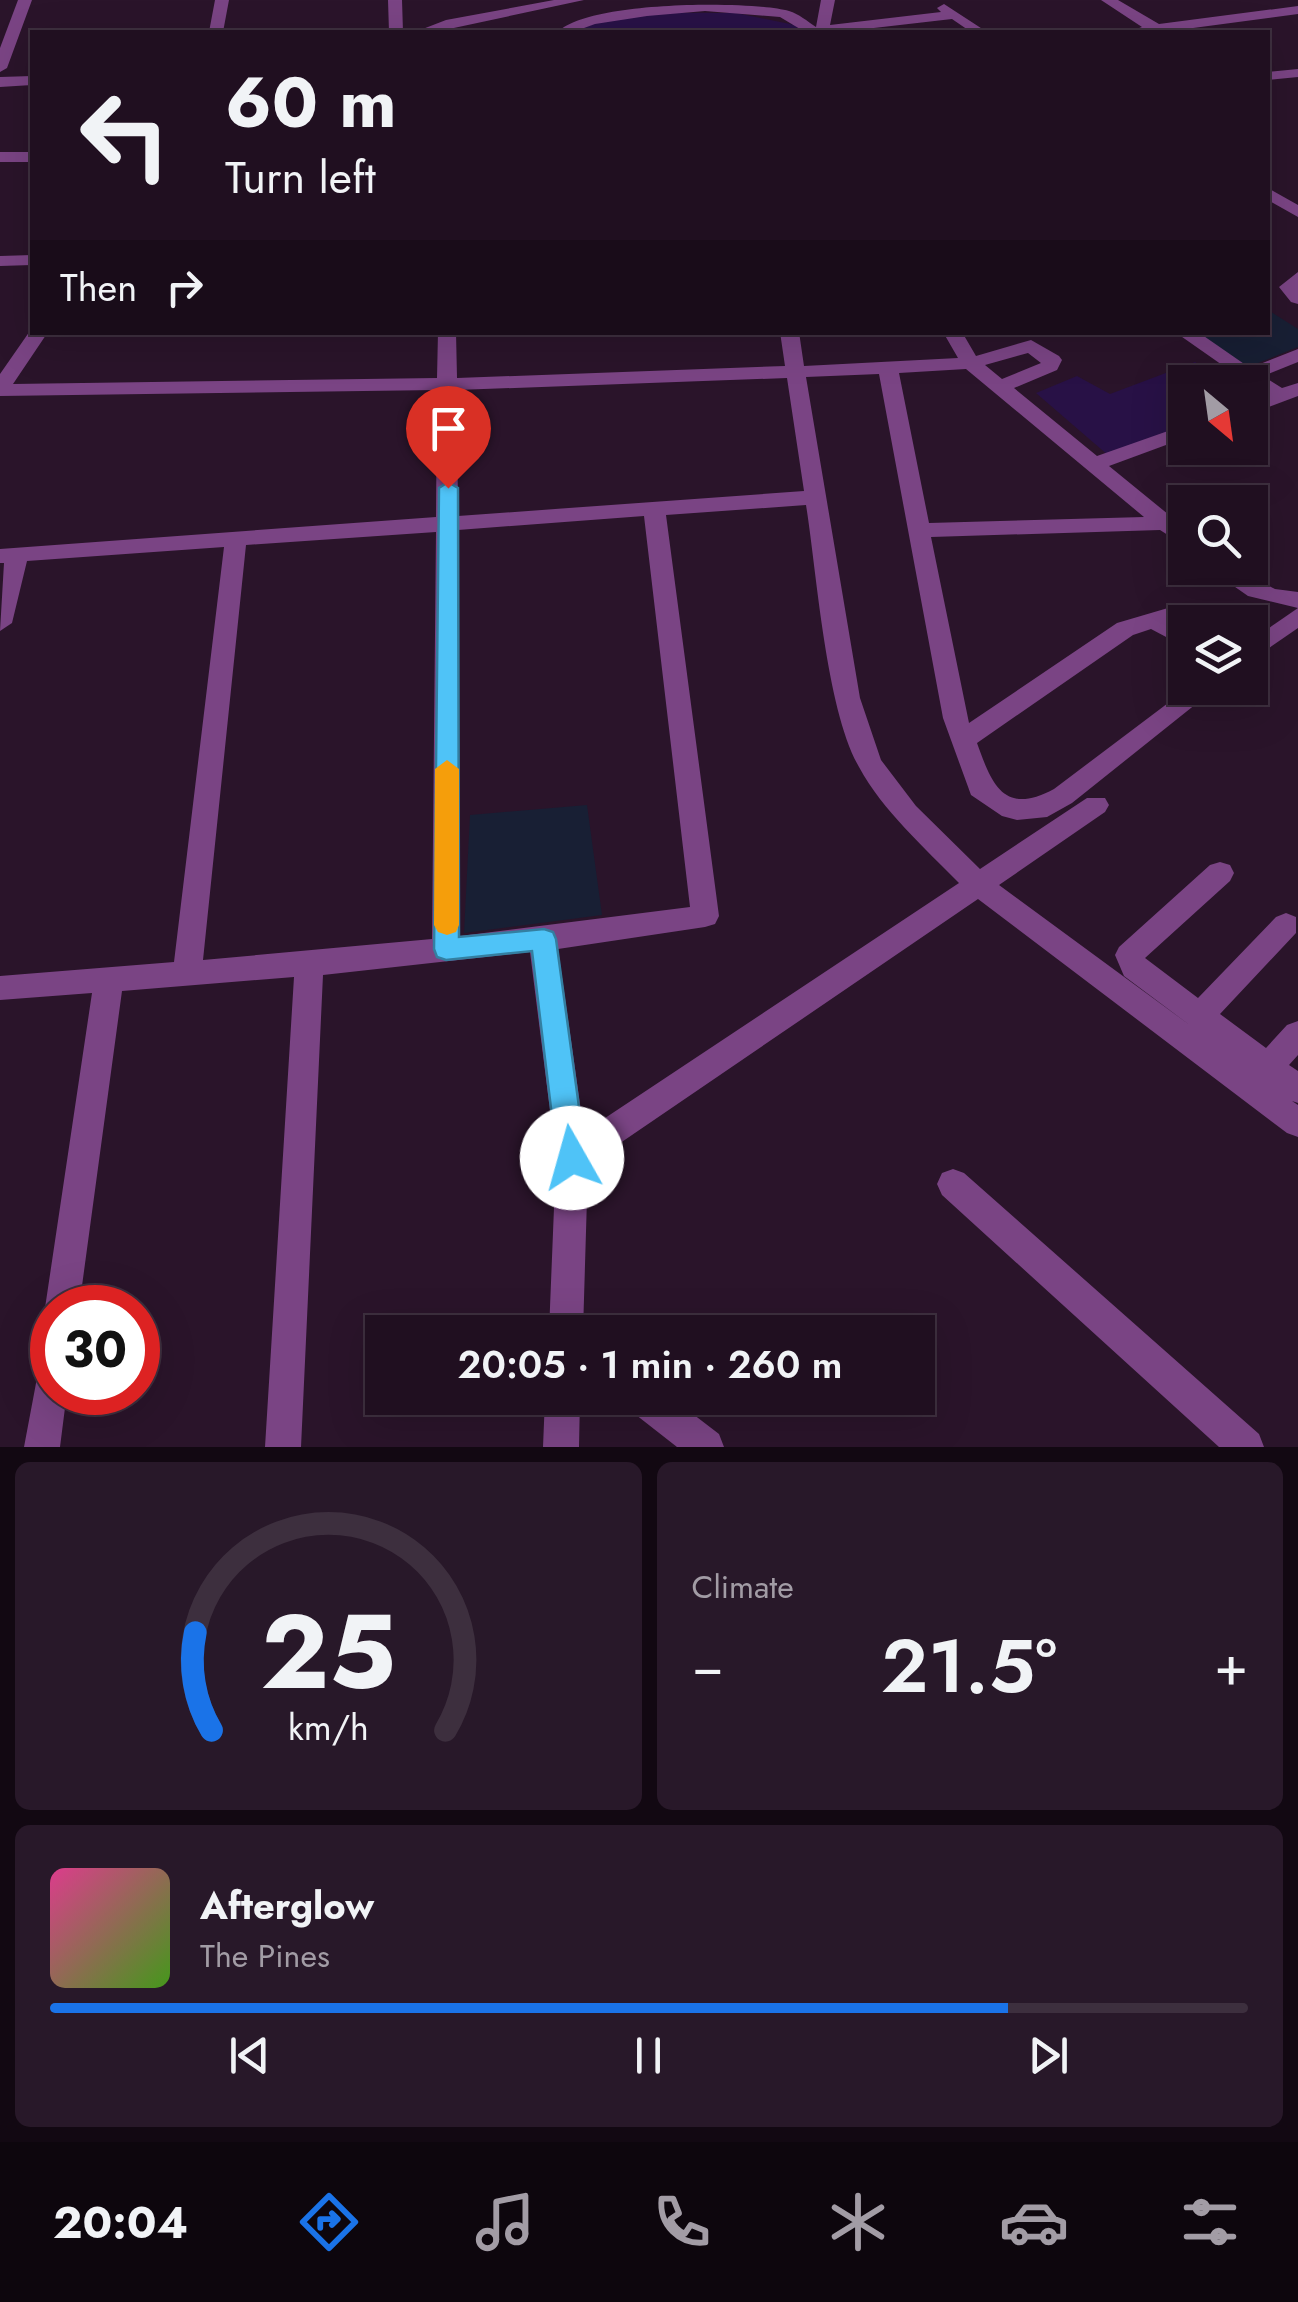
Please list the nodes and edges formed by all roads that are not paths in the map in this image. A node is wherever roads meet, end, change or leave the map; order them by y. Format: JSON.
{"nodes":[{"id":1,"x":25,"y":0,"type":"edge"},
{"id":2,"x":222,"y":0,"type":"edge"},
{"id":3,"x":395,"y":0,"type":"edge"},
{"id":4,"x":577,"y":0,"type":"edge"},
{"id":5,"x":828,"y":0,"type":"edge"},
{"id":6,"x":931,"y":0,"type":"edge"},
{"id":7,"x":1108,"y":0,"type":"edge"},
{"id":8,"x":624,"y":6,"type":"edge"},
{"id":9,"x":1298,"y":10,"type":"edge"},
{"id":10,"x":954,"y":15,"type":"junction"},
{"id":11,"x":216,"y":30,"type":"edge"},
{"id":12,"x":396,"y":30,"type":"edge"},
{"id":13,"x":428,"y":30,"type":"edge"},
{"id":14,"x":567,"y":30,"type":"edge"},
{"id":15,"x":817,"y":30,"type":"edge"},
{"id":16,"x":820,"y":30,"type":"edge"},
{"id":17,"x":836,"y":30,"type":"edge"},
{"id":18,"x":977,"y":30,"type":"edge"},
{"id":19,"x":1158,"y":30,"type":"joint"},
{"id":20,"x":0,"y":68,"type":"edge"},
{"id":21,"x":1298,"y":73,"type":"edge"},
{"id":22,"x":1270,"y":76,"type":"edge"},
{"id":23,"x":30,"y":81,"type":"edge"},
{"id":24,"x":0,"y":82,"type":"edge"},
{"id":25,"x":1298,"y":84,"type":"edge"},
{"id":26,"x":1270,"y":87,"type":"edge"},
{"id":27,"x":0,"y":157,"type":"edge"},
{"id":28,"x":30,"y":157,"type":"edge"},
{"id":29,"x":1270,"y":195,"type":"edge"},
{"id":30,"x":1298,"y":212,"type":"edge"},
{"id":31,"x":30,"y":260,"type":"edge"},
{"id":32,"x":0,"y":261,"type":"edge"},
{"id":33,"x":1298,"y":278,"type":"edge"},
{"id":34,"x":1298,"y":298,"type":"edge"},
{"id":35,"x":37,"y":335,"type":"edge"},
{"id":36,"x":447,"y":335,"type":"edge"},
{"id":37,"x":789,"y":335,"type":"edge"},
{"id":38,"x":954,"y":335,"type":"edge"},
{"id":39,"x":1188,"y":335,"type":"edge"},
{"id":40,"x":1298,"y":354,"type":"edge"},
{"id":41,"x":970,"y":363,"type":"junction"},
{"id":42,"x":1233,"y":365,"type":"edge"},
{"id":43,"x":888,"y":367,"type":"junction"},
{"id":44,"x":1268,"y":367,"type":"edge"},
{"id":45,"x":794,"y":372,"type":"junction"},
{"id":46,"x":448,"y":384,"type":"junction"},
{"id":47,"x":999,"y":387,"type":"junction"},
{"id":48,"x":0,"y":389,"type":"edge"},
{"id":49,"x":1168,"y":437,"type":"edge"},
{"id":50,"x":1093,"y":464,"type":"junction"},
{"id":51,"x":816,"y":497,"type":"junction"},
{"id":52,"x":654,"y":508,"type":"junction"},
{"id":53,"x":448,"y":522,"type":"junction"},
{"id":54,"x":1165,"y":523,"type":"junction"},
{"id":55,"x":1168,"y":525,"type":"edge"},
{"id":56,"x":919,"y":530,"type":"junction"},
{"id":57,"x":236,"y":538,"type":"junction"},
{"id":58,"x":8,"y":555,"type":"edge"},
{"id":59,"x":1246,"y":585,"type":"edge"},
{"id":60,"x":1298,"y":600,"type":"edge"},
{"id":61,"x":1298,"y":616,"type":"edge"},
{"id":62,"x":0,"y":623,"type":"edge"},
{"id":63,"x":1168,"y":624,"type":"edge"},
{"id":64,"x":1268,"y":639,"type":"edge"},
{"id":65,"x":1182,"y":705,"type":"edge"},
{"id":66,"x":963,"y":740,"type":"junction"},
{"id":67,"x":1096,"y":805,"type":"dead end"},
{"id":68,"x":1220,"y":873,"type":"dead end"},
{"id":69,"x":980,"y":886,"type":"junction"},
{"id":70,"x":1286,"y":925,"type":"dead end"},
{"id":71,"x":544,"y":939,"type":"junction"},
{"id":72,"x":446,"y":949,"type":"junction"},
{"id":73,"x":309,"y":964,"type":"junction"},
{"id":74,"x":188,"y":973,"type":"junction"},
{"id":75,"x":109,"y":978,"type":"junction"},
{"id":76,"x":0,"y":988,"type":"edge"},
{"id":77,"x":1200,"y":1016,"type":"junction"},
{"id":78,"x":1298,"y":1034,"type":"edge"},
{"id":79,"x":1268,"y":1066,"type":"junction"},
{"id":80,"x":1298,"y":1090,"type":"edge"},
{"id":81,"x":1298,"y":1123,"type":"edge"},
{"id":82,"x":572,"y":1158,"type":"junction"},
{"id":83,"x":953,"y":1184,"type":"dead end"},
{"id":84,"x":65,"y":1285,"type":"edge"},
{"id":85,"x":567,"y":1315,"type":"edge"},
{"id":86,"x":46,"y":1415,"type":"edge"},
{"id":87,"x":562,"y":1415,"type":"edge"},
{"id":88,"x":666,"y":1415,"type":"edge"},
{"id":89,"x":42,"y":1447,"type":"edge"},
{"id":90,"x":283,"y":1447,"type":"edge"},
{"id":91,"x":561,"y":1447,"type":"edge"},
{"id":92,"x":706,"y":1447,"type":"edge"},
{"id":93,"x":1246,"y":1447,"type":"edge"}],
"edges":[{"from":1,"to":20,"type":"street"},
{"from":2,"to":11,"type":"street"},
{"from":3,"to":12,"type":"street"},
{"from":4,"to":13,"type":"street"},
{"from":5,"to":16,"type":"street"},
{"from":6,"to":10,"type":"street"},
{"from":7,"to":19,"type":"street"},
{"from":8,"to":14,"type":"street"},
{"from":8,"to":15,"type":"street"},
{"from":9,"to":19,"type":"street"},
{"from":10,"to":17,"type":"street"},
{"from":10,"to":18,"type":"street"},
{"from":21,"to":22,"type":"street"},
{"from":23,"to":24,"type":"street"},
{"from":25,"to":26,"type":"street"},
{"from":27,"to":28,"type":"street"},
{"from":29,"to":30,"type":"street"},
{"from":31,"to":32,"type":"street"},
{"from":33,"to":34,"type":"street"},
{"from":35,"to":48,"type":"street"},
{"from":36,"to":46,"type":"street"},
{"from":37,"to":45,"type":"street"},
{"from":38,"to":41,"type":"street"},
{"from":39,"to":42,"type":"street"},
{"from":40,"to":44,"type":"street"},
{"from":41,"to":43,"type":"street"},
{"from":41,"to":47,"type":"street"},
{"from":41,"to":47,"type":"street"},
{"from":43,"to":45,"type":"street"},
{"from":43,"to":56,"type":"street"},
{"from":45,"to":46,"type":"street"},
{"from":45,"to":51,"type":"street"},
{"from":46,"to":48,"type":"street"},
{"from":46,"to":53,"type":"street"},
{"from":47,"to":50,"type":"street"},
{"from":49,"to":50,"type":"street"},
{"from":50,"to":54,"type":"street"},
{"from":51,"to":52,"type":"street"},
{"from":51,"to":69,"type":"street"},
{"from":52,"to":53,"type":"street"},
{"from":52,"to":71,"type":"street"},
{"from":53,"to":57,"type":"street"},
{"from":53,"to":72,"type":"street"},
{"from":54,"to":55,"type":"street"},
{"from":54,"to":56,"type":"street"},
{"from":56,"to":66,"type":"street"},
{"from":57,"to":58,"type":"street"},
{"from":57,"to":74,"type":"street"},
{"from":58,"to":62,"type":"street"},
{"from":59,"to":60,"type":"street"},
{"from":61,"to":64,"type":"street"},
{"from":63,"to":66,"type":"street"},
{"from":65,"to":66,"type":"street"},
{"from":67,"to":69,"type":"street"},
{"from":68,"to":77,"type":"street"},
{"from":69,"to":81,"type":"street"},
{"from":69,"to":82,"type":"street"},
{"from":70,"to":77,"type":"street"},
{"from":71,"to":72,"type":"street"},
{"from":71,"to":82,"type":"street"},
{"from":72,"to":73,"type":"street"},
{"from":73,"to":74,"type":"street"},
{"from":73,"to":90,"type":"street"},
{"from":74,"to":75,"type":"street"},
{"from":75,"to":76,"type":"street"},
{"from":75,"to":84,"type":"street"},
{"from":77,"to":79,"type":"street"},
{"from":78,"to":79,"type":"street"},
{"from":79,"to":80,"type":"street"},
{"from":82,"to":85,"type":"street"},
{"from":83,"to":93,"type":"street"},
{"from":86,"to":89,"type":"street"},
{"from":87,"to":91,"type":"street"},
{"from":88,"to":92,"type":"street"}]}
